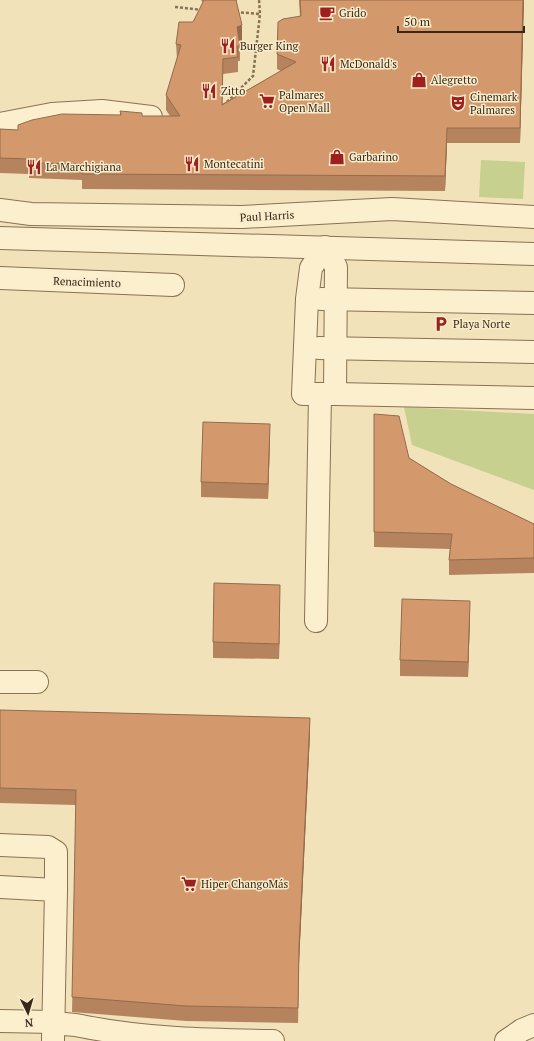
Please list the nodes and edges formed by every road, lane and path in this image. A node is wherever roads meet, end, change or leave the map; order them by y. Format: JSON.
{"nodes":[{"id":1,"x":259,"y":0,"type":"edge"},
{"id":2,"x":176,"y":7,"type":"dead end"},
{"id":3,"x":206,"y":10,"type":"edge"},
{"id":4,"x":229,"y":12,"type":"edge"},
{"id":5,"x":260,"y":14,"type":"junction"},
{"id":6,"x":223,"y":106,"type":"edge"},
{"id":7,"x":151,"y":117,"type":"edge"},
{"id":8,"x":0,"y":124,"type":"edge"},
{"id":9,"x":0,"y":210,"type":"edge"},
{"id":10,"x":324,"y":213,"type":"junction"},
{"id":11,"x":534,"y":217,"type":"edge"},
{"id":12,"x":0,"y":238,"type":"edge"},
{"id":13,"x":325,"y":247,"type":"junction"},
{"id":14,"x":534,"y":254,"type":"edge"},
{"id":15,"x":0,"y":278,"type":"edge"},
{"id":16,"x":173,"y":285,"type":"dead end"},
{"id":17,"x":307,"y":299,"type":"junction"},
{"id":18,"x":335,"y":299,"type":"junction"},
{"id":19,"x":534,"y":303,"type":"edge"},
{"id":20,"x":305,"y":348,"type":"junction"},
{"id":21,"x":334,"y":348,"type":"junction"},
{"id":22,"x":534,"y":352,"type":"edge"},
{"id":23,"x":327,"y":394,"type":"junction"},
{"id":24,"x":534,"y":398,"type":"edge"},
{"id":25,"x":316,"y":621,"type":"dead end"},
{"id":26,"x":0,"y":682,"type":"edge"},
{"id":27,"x":37,"y":682,"type":"dead end"},
{"id":28,"x":0,"y":845,"type":"edge"},
{"id":29,"x":0,"y":887,"type":"edge"},
{"id":30,"x":56,"y":890,"type":"junction"},
{"id":31,"x":0,"y":1020,"type":"edge"},
{"id":32,"x":534,"y":1025,"type":"edge"},
{"id":33,"x":54,"y":1031,"type":"edge"},
{"id":34,"x":273,"y":1041,"type":"edge"},
{"id":35,"x":506,"y":1041,"type":"edge"}],
"edges":[{"from":1,"to":5,"type":"path"},
{"from":2,"to":3,"type":"path"},
{"from":4,"to":5,"type":"path"},
{"from":5,"to":6,"type":"path"},
{"from":7,"to":8,"type":"street"},
{"from":9,"to":10,"type":"street","name":"Paul Harris"},
{"from":10,"to":11,"type":"street","name":"Paul Harris"},
{"from":10,"to":13,"type":"street"},
{"from":12,"to":13,"type":"street"},
{"from":13,"to":14,"type":"street"},
{"from":13,"to":17,"type":"street"},
{"from":13,"to":18,"type":"street"},
{"from":15,"to":16,"type":"street","name":"Renacimiento"},
{"from":17,"to":18,"type":"street"},
{"from":17,"to":20,"type":"street"},
{"from":18,"to":19,"type":"street"},
{"from":18,"to":21,"type":"street"},
{"from":20,"to":21,"type":"street"},
{"from":20,"to":23,"type":"street"},
{"from":21,"to":22,"type":"street"},
{"from":21,"to":23,"type":"street"},
{"from":23,"to":24,"type":"street"},
{"from":23,"to":25,"type":"street"},
{"from":26,"to":27,"type":"street"},
{"from":28,"to":30,"type":"street"},
{"from":29,"to":30,"type":"street"},
{"from":30,"to":33,"type":"street"},
{"from":31,"to":33,"type":"street"},
{"from":32,"to":35,"type":"street"},
{"from":33,"to":34,"type":"street"}]}
